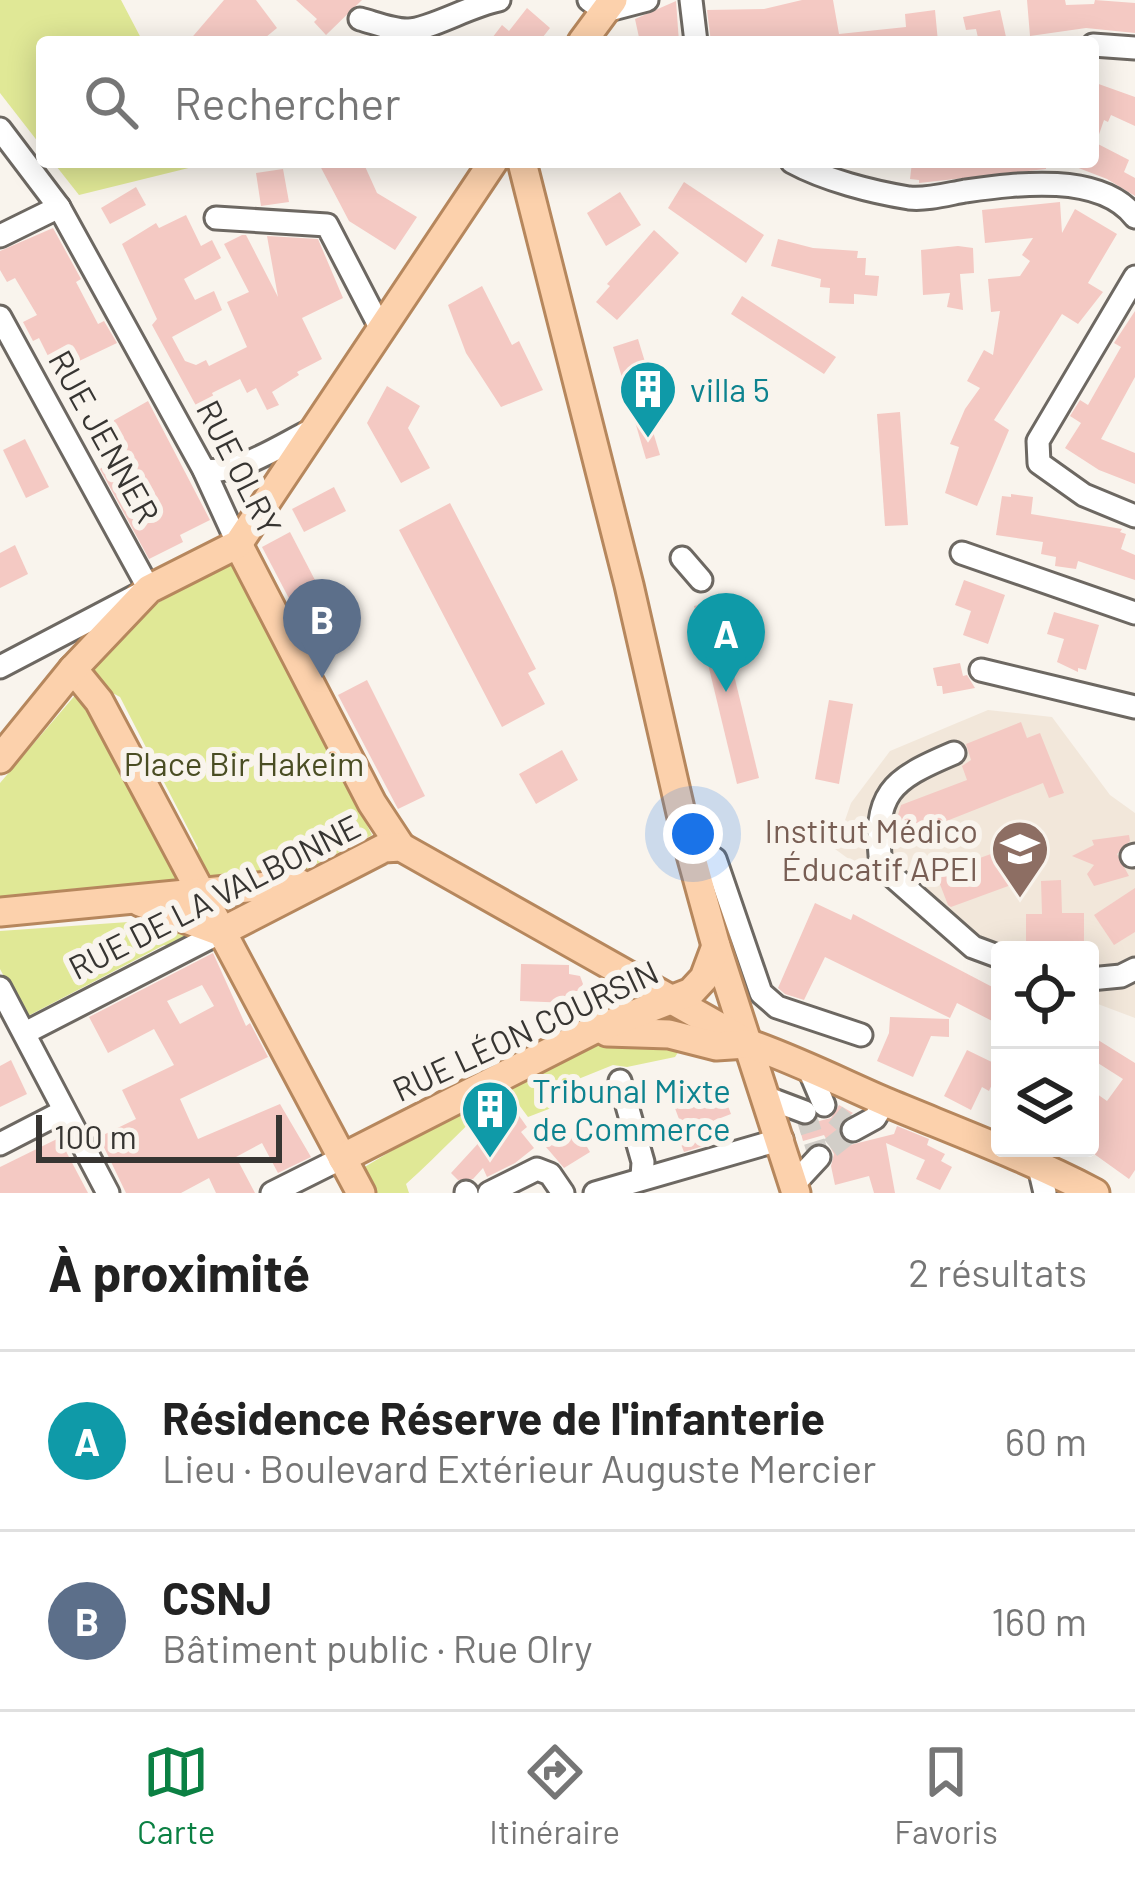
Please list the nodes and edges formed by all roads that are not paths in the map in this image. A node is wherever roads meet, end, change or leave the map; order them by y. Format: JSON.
{"nodes":[{"id":1,"x":422,"y":0,"type":"edge"},
{"id":2,"x":499,"y":0,"type":"edge"},
{"id":3,"x":647,"y":0,"type":"edge"},
{"id":4,"x":691,"y":0,"type":"edge"},
{"id":5,"x":602,"y":4,"type":"edge"},
{"id":6,"x":443,"y":17,"type":"junction"},
{"id":7,"x":360,"y":19,"type":"dead end"},
{"id":8,"x":585,"y":36,"type":"edge"},
{"id":9,"x":695,"y":36,"type":"edge"},
{"id":10,"x":1099,"y":45,"type":"edge"},
{"id":11,"x":1135,"y":47,"type":"edge"},
{"id":12,"x":0,"y":129,"type":"edge"},
{"id":13,"x":803,"y":168,"type":"edge"},
{"id":14,"x":486,"y":172,"type":"edge"},
{"id":15,"x":524,"y":174,"type":"edge"},
{"id":16,"x":59,"y":207,"type":"junction"},
{"id":17,"x":1135,"y":217,"type":"edge"},
{"id":18,"x":216,"y":218,"type":"dead end"},
{"id":19,"x":0,"y":236,"type":"edge"},
{"id":20,"x":1135,"y":277,"type":"edge"},
{"id":21,"x":0,"y":317,"type":"edge"},
{"id":22,"x":381,"y":329,"type":"junction"},
{"id":23,"x":314,"y":429,"type":"junction"},
{"id":24,"x":204,"y":470,"type":"junction"},
{"id":25,"x":1135,"y":516,"type":"edge"},
{"id":26,"x":238,"y":544,"type":"junction"},
{"id":27,"x":962,"y":553,"type":"dead end"},
{"id":28,"x":682,"y":558,"type":"dead end"},
{"id":29,"x":701,"y":580,"type":"dead end"},
{"id":30,"x":149,"y":589,"type":"junction"},
{"id":31,"x":1135,"y":614,"type":"edge"},
{"id":32,"x":4,"y":665,"type":"edge"},
{"id":33,"x":73,"y":669,"type":"junction"},
{"id":34,"x":981,"y":670,"type":"dead end"},
{"id":35,"x":1135,"y":707,"type":"edge"},
{"id":36,"x":954,"y":753,"type":"dead end"},
{"id":37,"x":0,"y":759,"type":"edge"},
{"id":38,"x":688,"y":844,"type":"junction"},
{"id":39,"x":401,"y":847,"type":"junction"},
{"id":40,"x":316,"y":882,"type":"junction"},
{"id":41,"x":199,"y":892,"type":"junction"},
{"id":42,"x":134,"y":900,"type":"junction"},
{"id":43,"x":0,"y":912,"type":"edge"},
{"id":44,"x":221,"y":932,"type":"junction"},
{"id":45,"x":716,"y":946,"type":"junction"},
{"id":46,"x":991,"y":953,"type":"edge"},
{"id":47,"x":604,"y":963,"type":"junction"},
{"id":48,"x":1135,"y":969,"type":"edge"},
{"id":49,"x":1099,"y":979,"type":"edge"},
{"id":50,"x":0,"y":988,"type":"edge"},
{"id":51,"x":672,"y":1001,"type":"junction"},
{"id":52,"x":591,"y":1031,"type":"junction"},
{"id":53,"x":25,"y":1033,"type":"junction"},
{"id":54,"x":861,"y":1035,"type":"dead end"},
{"id":55,"x":750,"y":1044,"type":"junction"},
{"id":56,"x":807,"y":1064,"type":"junction"},
{"id":57,"x":620,"y":1081,"type":"dead end"},
{"id":58,"x":768,"y":1098,"type":"junction"},
{"id":59,"x":885,"y":1101,"type":"junction"},
{"id":60,"x":64,"y":1111,"type":"junction"},
{"id":61,"x":853,"y":1130,"type":"dead end"},
{"id":62,"x":782,"y":1139,"type":"junction"},
{"id":63,"x":0,"y":1144,"type":"edge"},
{"id":64,"x":819,"y":1157,"type":"dead end"},
{"id":65,"x":342,"y":1158,"type":"junction"},
{"id":66,"x":1038,"y":1163,"type":"junction"},
{"id":67,"x":642,"y":1177,"type":"junction"},
{"id":68,"x":795,"y":1189,"type":"edge"},
{"id":69,"x":108,"y":1193,"type":"edge"},
{"id":70,"x":272,"y":1193,"type":"edge"},
{"id":71,"x":361,"y":1193,"type":"edge"},
{"id":72,"x":489,"y":1193,"type":"edge"},
{"id":73,"x":563,"y":1193,"type":"edge"},
{"id":74,"x":595,"y":1193,"type":"edge"},
{"id":75,"x":1045,"y":1193,"type":"edge"},
{"id":76,"x":1095,"y":1193,"type":"edge"}],
"edges":[{"from":1,"to":6,"type":"street"},
{"from":2,"to":6,"type":"street"},
{"from":3,"to":5,"type":"street"},
{"from":4,"to":9,"type":"street"},
{"from":5,"to":8,"type":"main road"},
{"from":6,"to":7,"type":"street"},
{"from":10,"to":11,"type":"street"},
{"from":12,"to":16,"type":"street","name":"RUE OLRY"},
{"from":13,"to":17,"type":"street"},
{"from":14,"to":15,"type":"main road"},
{"from":14,"to":22,"type":"main road"},
{"from":15,"to":38,"type":"main road"},
{"from":16,"to":19,"type":"street"},
{"from":16,"to":24,"type":"street","name":"RUE OLRY"},
{"from":18,"to":22,"type":"street"},
{"from":20,"to":25,"type":"street"},
{"from":21,"to":30,"type":"street","name":"RUE JENNER"},
{"from":22,"to":23,"type":"main road"},
{"from":23,"to":24,"type":"street"},
{"from":23,"to":26,"type":"main road"},
{"from":24,"to":26,"type":"street","name":"RUE OLRY"},
{"from":26,"to":30,"type":"main road"},
{"from":26,"to":39,"type":"main road","name":"RUE OLRY"},
{"from":27,"to":31,"type":"street"},
{"from":28,"to":29,"type":"street"},
{"from":30,"to":32,"type":"street"},
{"from":30,"to":33,"type":"main road"},
{"from":32,"to":33,"type":"street"},
{"from":33,"to":37,"type":"main road"},
{"from":33,"to":41,"type":"main road"},
{"from":34,"to":35,"type":"street"},
{"from":36,"to":46,"type":"street"},
{"from":38,"to":45,"type":"main road"},
{"from":38,"to":54,"type":"street"},
{"from":39,"to":40,"type":"main road","name":"RUE DE LA VALBONNE"},
{"from":39,"to":47,"type":"main road","name":"RUE DE LA VALBONNE"},
{"from":40,"to":41,"type":"main road"},
{"from":40,"to":44,"type":"main road","name":"RUE DE LA VALBONNE"},
{"from":41,"to":42,"type":"main road"},
{"from":41,"to":44,"type":"main road"},
{"from":42,"to":43,"type":"main road"},
{"from":42,"to":44,"type":"main road"},
{"from":44,"to":53,"type":"street","name":"RUE DE LA VALBONNE"},
{"from":44,"to":65,"type":"main road"},
{"from":45,"to":51,"type":"main road","name":"RUE LÉON COURSIN"},
{"from":45,"to":55,"type":"main road"},
{"from":47,"to":51,"type":"main road","name":"RUE DE LA VALBONNE"},
{"from":47,"to":52,"type":"main road"},
{"from":48,"to":49,"type":"street"},
{"from":50,"to":53,"type":"street"},
{"from":51,"to":52,"type":"main road","name":"RUE LÉON COURSIN"},
{"from":51,"to":55,"type":"main road","name":"RUE DE LA VALBONNE"},
{"from":52,"to":55,"type":"main road"},
{"from":52,"to":65,"type":"main road","name":"RUE LÉON COURSIN"},
{"from":53,"to":60,"type":"street"},
{"from":55,"to":56,"type":"main road"},
{"from":55,"to":58,"type":"main road"},
{"from":56,"to":58,"type":"street"},
{"from":56,"to":59,"type":"main road"},
{"from":57,"to":67,"type":"street"},
{"from":58,"to":62,"type":"main road"},
{"from":59,"to":61,"type":"street"},
{"from":59,"to":66,"type":"main road"},
{"from":60,"to":63,"type":"street"},
{"from":60,"to":69,"type":"street"},
{"from":62,"to":67,"type":"street"},
{"from":62,"to":68,"type":"main road"},
{"from":64,"to":68,"type":"street"},
{"from":65,"to":70,"type":"street"},
{"from":65,"to":71,"type":"main road"},
{"from":66,"to":75,"type":"street"},
{"from":66,"to":76,"type":"main road"},
{"from":67,"to":74,"type":"street"},
{"from":72,"to":73,"type":"street"}]}
